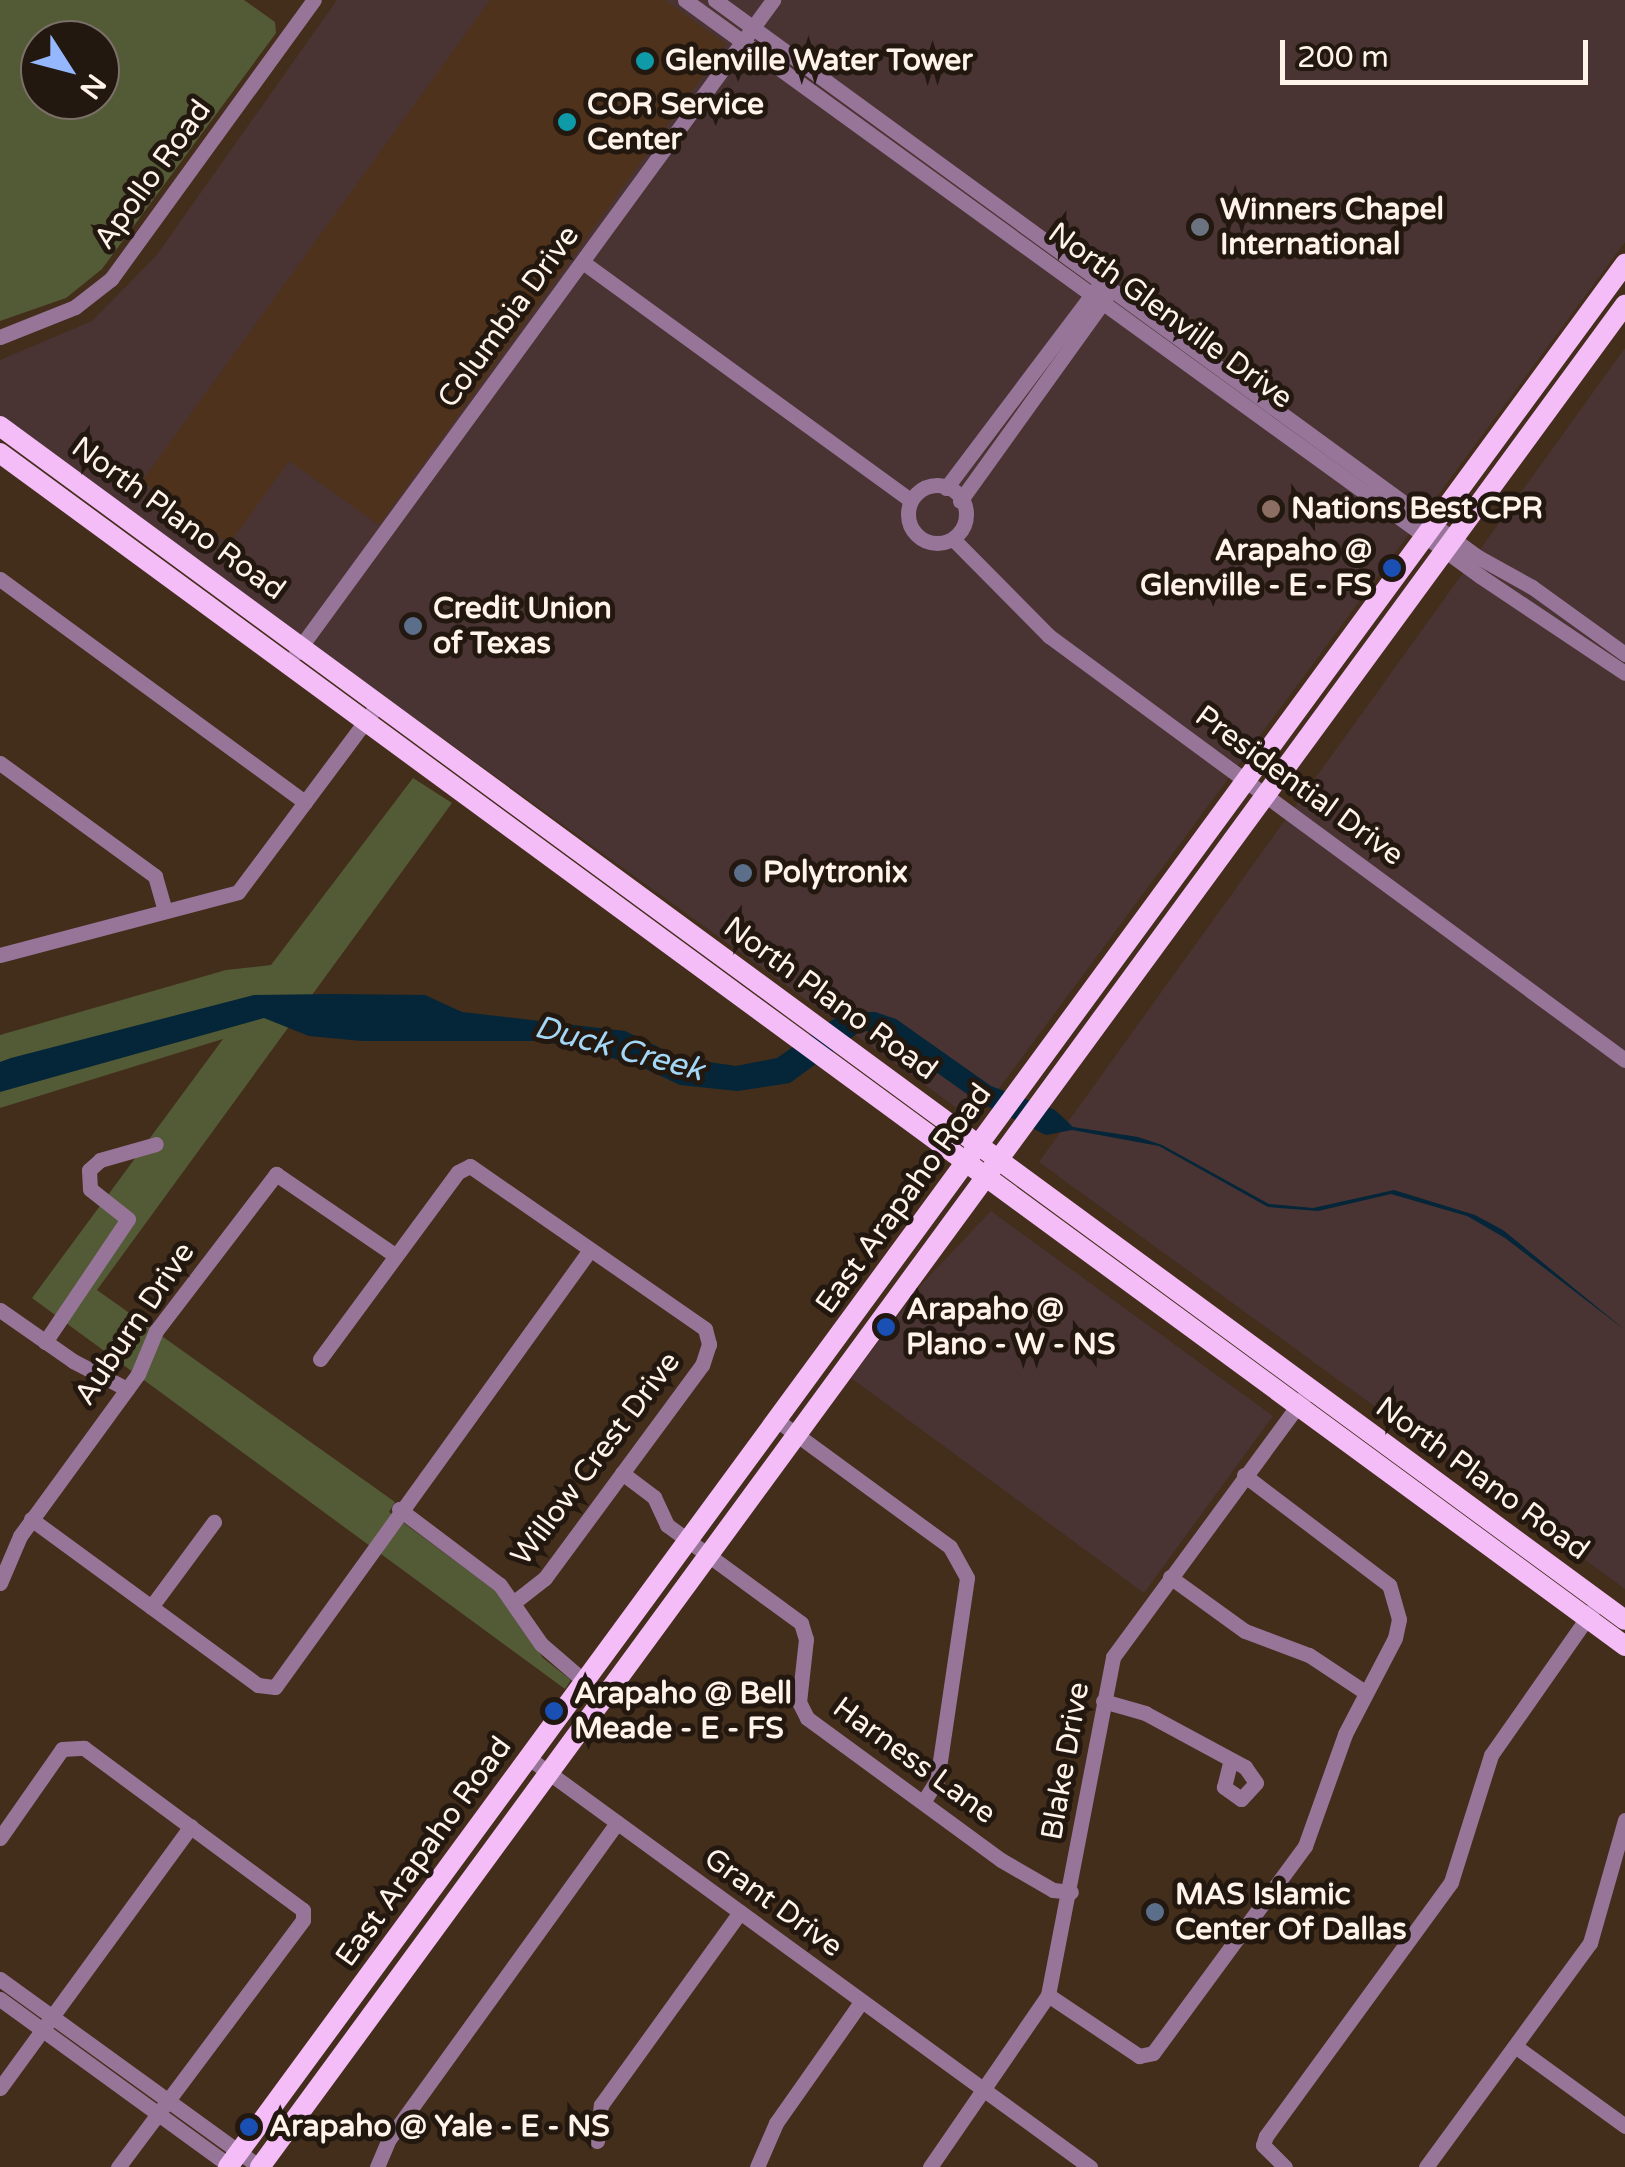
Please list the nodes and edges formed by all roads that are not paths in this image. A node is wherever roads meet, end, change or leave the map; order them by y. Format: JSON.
{"nodes":[{"id":1,"x":314,"y":0,"type":"edge"},
{"id":2,"x":685,"y":0,"type":"edge"},
{"id":3,"x":715,"y":0,"type":"edge"},
{"id":4,"x":773,"y":0,"type":"edge"},
{"id":5,"x":748,"y":34,"type":"junction"},
{"id":6,"x":584,"y":263,"type":"junction"},
{"id":7,"x":1625,"y":264,"type":"edge"},
{"id":8,"x":1106,"y":285,"type":"junction"},
{"id":9,"x":1090,"y":292,"type":"junction"},
{"id":10,"x":1106,"y":304,"type":"junction"},
{"id":11,"x":1625,"y":305,"type":"edge"},
{"id":12,"x":0,"y":337,"type":"edge"},
{"id":13,"x":1035,"y":383,"type":"junction"},
{"id":14,"x":1259,"y":405,"type":"junction"},
{"id":15,"x":0,"y":426,"type":"edge"},
{"id":16,"x":989,"y":430,"type":"junction"},
{"id":17,"x":1004,"y":440,"type":"junction"},
{"id":18,"x":0,"y":453,"type":"edge"},
{"id":19,"x":946,"y":488,"type":"junction"},
{"id":20,"x":909,"y":499,"type":"junction"},
{"id":21,"x":960,"y":501,"type":"junction"},
{"id":22,"x":102,"y":514,"type":"junction"},
{"id":23,"x":1429,"y":529,"type":"junction"},
{"id":24,"x":955,"y":541,"type":"junction"},
{"id":25,"x":1447,"y":543,"type":"junction"},
{"id":26,"x":0,"y":578,"type":"edge"},
{"id":27,"x":1368,"y":613,"type":"junction"},
{"id":28,"x":1562,"y":618,"type":"junction"},
{"id":29,"x":301,"y":646,"type":"junction"},
{"id":30,"x":1625,"y":654,"type":"edge"},
{"id":31,"x":288,"y":664,"type":"junction"},
{"id":32,"x":1356,"y":669,"type":"junction"},
{"id":33,"x":1625,"y":673,"type":"edge"},
{"id":34,"x":378,"y":704,"type":"junction"},
{"id":35,"x":364,"y":722,"type":"junction"},
{"id":36,"x":0,"y":763,"type":"edge"},
{"id":37,"x":478,"y":777,"type":"junction"},
{"id":38,"x":1245,"y":781,"type":"junction"},
{"id":39,"x":465,"y":795,"type":"junction"},
{"id":40,"x":1265,"y":795,"type":"junction"},
{"id":41,"x":305,"y":802,"type":"junction"},
{"id":42,"x":164,"y":908,"type":"junction"},
{"id":43,"x":0,"y":955,"type":"edge"},
{"id":44,"x":803,"y":1030,"type":"junction"},
{"id":45,"x":837,"y":1054,"type":"junction"},
{"id":46,"x":1625,"y":1060,"type":"edge"},
{"id":47,"x":986,"y":1138,"type":"junction"},
{"id":48,"x":156,"y":1144,"type":"dead end"},
{"id":49,"x":1005,"y":1152,"type":"junction"},
{"id":50,"x":967,"y":1165,"type":"junction"},
{"id":51,"x":986,"y":1179,"type":"junction"},
{"id":52,"x":590,"y":1250,"type":"junction"},
{"id":53,"x":396,"y":1256,"type":"junction"},
{"id":54,"x":0,"y":1311,"type":"edge"},
{"id":55,"x":45,"y":1342,"type":"junction"},
{"id":56,"x":320,"y":1359,"type":"dead end"},
{"id":57,"x":127,"y":1389,"type":"junction"},
{"id":58,"x":1304,"y":1397,"type":"junction"},
{"id":59,"x":778,"y":1421,"type":"junction"},
{"id":60,"x":797,"y":1435,"type":"junction"},
{"id":61,"x":622,"y":1473,"type":"junction"},
{"id":62,"x":1244,"y":1475,"type":"junction"},
{"id":63,"x":399,"y":1510,"type":"junction"},
{"id":64,"x":31,"y":1520,"type":"junction"},
{"id":65,"x":214,"y":1522,"type":"dead end"},
{"id":66,"x":690,"y":1541,"type":"junction"},
{"id":67,"x":709,"y":1554,"type":"junction"},
{"id":68,"x":1170,"y":1578,"type":"junction"},
{"id":69,"x":0,"y":1584,"type":"edge"},
{"id":70,"x":516,"y":1601,"type":"junction"},
{"id":71,"x":151,"y":1607,"type":"junction"},
{"id":72,"x":1592,"y":1609,"type":"junction"},
{"id":73,"x":1625,"y":1620,"type":"edge"},
{"id":74,"x":652,"y":1632,"type":"junction"},
{"id":75,"x":619,"y":1636,"type":"junction"},
{"id":76,"x":1625,"y":1646,"type":"edge"},
{"id":77,"x":584,"y":1682,"type":"junction"},
{"id":78,"x":1365,"y":1692,"type":"junction"},
{"id":79,"x":1102,"y":1701,"type":"junction"},
{"id":80,"x":530,"y":1759,"type":"junction"},
{"id":81,"x":1230,"y":1763,"type":"dead end"},
{"id":82,"x":550,"y":1774,"type":"junction"},
{"id":83,"x":923,"y":1802,"type":"junction"},
{"id":84,"x":1625,"y":1820,"type":"edge"},
{"id":85,"x":616,"y":1823,"type":"junction"},
{"id":86,"x":191,"y":1826,"type":"junction"},
{"id":87,"x":0,"y":1838,"type":"edge"},
{"id":88,"x":1071,"y":1892,"type":"junction"},
{"id":89,"x":740,"y":1912,"type":"junction"},
{"id":90,"x":0,"y":1979,"type":"edge"},
{"id":91,"x":1048,"y":1994,"type":"junction"},
{"id":92,"x":0,"y":1998,"type":"edge"},
{"id":93,"x":861,"y":2002,"type":"junction"},
{"id":94,"x":47,"y":2023,"type":"junction"},
{"id":95,"x":1515,"y":2046,"type":"junction"},
{"id":96,"x":0,"y":2088,"type":"edge"},
{"id":97,"x":984,"y":2090,"type":"junction"},
{"id":98,"x":164,"y":2108,"type":"junction"},
{"id":99,"x":1625,"y":2126,"type":"edge"},
{"id":100,"x":597,"y":2141,"type":"dead end"},
{"id":101,"x":232,"y":2163,"type":"edge"},
{"id":102,"x":1428,"y":2166,"type":"edge"},
{"id":103,"x":118,"y":2167,"type":"edge"},
{"id":104,"x":260,"y":2167,"type":"edge"},
{"id":105,"x":377,"y":2167,"type":"edge"},
{"id":106,"x":757,"y":2167,"type":"edge"},
{"id":107,"x":930,"y":2167,"type":"edge"},
{"id":108,"x":1090,"y":2167,"type":"edge"},
{"id":109,"x":1285,"y":2167,"type":"edge"}],
"edges":[{"from":1,"to":12,"type":"street","name":"Apollo Road"},
{"from":2,"to":5,"type":"street","name":"North Glenville Drive"},
{"from":3,"to":5,"type":"street","name":"North Glenville Drive"},
{"from":4,"to":5,"type":"street","name":"Columbia Drive"},
{"from":5,"to":6,"type":"street","name":"Columbia Drive"},
{"from":5,"to":8,"type":"street","name":"North Glenville Drive"},
{"from":5,"to":9,"type":"street","name":"North Glenville Drive"},
{"from":6,"to":20,"type":"street","name":"Presidential Drive"},
{"from":6,"to":29,"type":"street","name":"Columbia Drive"},
{"from":7,"to":23,"type":"main road","name":"East Arapaho Road"},
{"from":8,"to":9,"type":"street"},
{"from":8,"to":10,"type":"street"},
{"from":8,"to":14,"type":"street","name":"North Glenville Drive"},
{"from":9,"to":10,"type":"street","name":"North Glenville Drive"},
{"from":9,"to":13,"type":"street"},
{"from":10,"to":13,"type":"street"},
{"from":10,"to":14,"type":"street","name":"North Glenville Drive"},
{"from":11,"to":25,"type":"main road","name":"East Arapaho Road"},
{"from":13,"to":16,"type":"street"},
{"from":13,"to":17,"type":"street"},
{"from":14,"to":23,"type":"street","name":"North Glenville Drive"},
{"from":15,"to":22,"type":"main road","name":"North Plano Road"},
{"from":16,"to":17,"type":"street"},
{"from":16,"to":19,"type":"street"},
{"from":17,"to":21,"type":"street"},
{"from":18,"to":22,"type":"main road","name":"North Plano Road"},
{"from":19,"to":20,"type":"street"},
{"from":19,"to":21,"type":"street"},
{"from":20,"to":24,"type":"street","name":"Presidential Drive"},
{"from":21,"to":24,"type":"street"},
{"from":22,"to":29,"type":"main road","name":"North Plano Road"},
{"from":22,"to":31,"type":"main road","name":"North Plano Road"},
{"from":23,"to":25,"type":"street","name":"North Glenville Drive"},
{"from":23,"to":27,"type":"main road","name":"East Arapaho Road"},
{"from":24,"to":38,"type":"street","name":"Presidential Drive"},
{"from":25,"to":28,"type":"street","name":"North Glenville Drive"},
{"from":25,"to":32,"type":"main road","name":"East Arapaho Road"},
{"from":26,"to":41,"type":"street"},
{"from":27,"to":32,"type":"main road"},
{"from":27,"to":38,"type":"main road","name":"East Arapaho Road"},
{"from":28,"to":30,"type":"street","name":"North Glenville Drive"},
{"from":28,"to":33,"type":"street","name":"North Glenville Drive"},
{"from":29,"to":31,"type":"street","name":"Columbia Drive"},
{"from":29,"to":34,"type":"main road","name":"North Plano Road"},
{"from":31,"to":35,"type":"main road","name":"North Plano Road"},
{"from":32,"to":40,"type":"main road","name":"East Arapaho Road"},
{"from":34,"to":35,"type":"street"},
{"from":34,"to":37,"type":"main road","name":"North Plano Road"},
{"from":35,"to":39,"type":"main road","name":"North Plano Road"},
{"from":35,"to":41,"type":"street"},
{"from":36,"to":42,"type":"street"},
{"from":37,"to":39,"type":"main road"},
{"from":37,"to":44,"type":"main road","name":"North Plano Road"},
{"from":38,"to":40,"type":"street","name":"Presidential Drive"},
{"from":38,"to":47,"type":"main road","name":"East Arapaho Road"},
{"from":39,"to":44,"type":"main road","name":"North Plano Road"},
{"from":40,"to":46,"type":"street","name":"Presidential Drive"},
{"from":40,"to":49,"type":"main road","name":"East Arapaho Road"},
{"from":41,"to":42,"type":"street"},
{"from":42,"to":43,"type":"street"},
{"from":44,"to":45,"type":"main road","name":"North Plano Road"},
{"from":45,"to":47,"type":"main road","name":"North Plano Road"},
{"from":45,"to":50,"type":"main road","name":"North Plano Road"},
{"from":47,"to":49,"type":"main road","name":"North Plano Road"},
{"from":47,"to":50,"type":"main road","name":"East Arapaho Road"},
{"from":48,"to":55,"type":"street"},
{"from":49,"to":51,"type":"main road","name":"East Arapaho Road"},
{"from":49,"to":58,"type":"main road","name":"North Plano Road"},
{"from":50,"to":51,"type":"main road","name":"North Plano Road"},
{"from":50,"to":59,"type":"main road","name":"East Arapaho Road"},
{"from":51,"to":58,"type":"main road","name":"North Plano Road"},
{"from":51,"to":60,"type":"main road","name":"East Arapaho Road"},
{"from":52,"to":53,"type":"street","name":"Willow Crest Drive"},
{"from":52,"to":61,"type":"street","name":"Willow Crest Drive"},
{"from":52,"to":63,"type":"street"},
{"from":53,"to":56,"type":"street"},
{"from":53,"to":57,"type":"street","name":"Auburn Drive"},
{"from":54,"to":55,"type":"street"},
{"from":55,"to":57,"type":"street"},
{"from":57,"to":64,"type":"street","name":"Auburn Drive"},
{"from":58,"to":62,"type":"street","name":"Blake Drive"},
{"from":58,"to":72,"type":"main road","name":"North Plano Road"},
{"from":59,"to":60,"type":"street"},
{"from":59,"to":66,"type":"main road","name":"East Arapaho Road"},
{"from":60,"to":67,"type":"main road","name":"East Arapaho Road"},
{"from":60,"to":83,"type":"street"},
{"from":61,"to":66,"type":"street","name":"Harness Lane"},
{"from":61,"to":70,"type":"street","name":"Willow Crest Drive"},
{"from":62,"to":68,"type":"street","name":"Blake Drive"},
{"from":62,"to":78,"type":"street"},
{"from":63,"to":70,"type":"street"},
{"from":63,"to":71,"type":"street"},
{"from":64,"to":69,"type":"street","name":"Auburn Drive"},
{"from":64,"to":71,"type":"street"},
{"from":65,"to":71,"type":"street"},
{"from":66,"to":67,"type":"street","name":"Harness Lane"},
{"from":66,"to":75,"type":"main road","name":"East Arapaho Road"},
{"from":67,"to":74,"type":"main road","name":"East Arapaho Road"},
{"from":67,"to":83,"type":"street","name":"Harness Lane"},
{"from":68,"to":78,"type":"street"},
{"from":68,"to":79,"type":"street","name":"Blake Drive"},
{"from":70,"to":77,"type":"street"},
{"from":72,"to":73,"type":"main road","name":"North Plano Road"},
{"from":72,"to":76,"type":"main road","name":"North Plano Road"},
{"from":72,"to":109,"type":"street"},
{"from":74,"to":75,"type":"main road"},
{"from":74,"to":82,"type":"main road","name":"East Arapaho Road"},
{"from":75,"to":77,"type":"main road","name":"East Arapaho Road"},
{"from":77,"to":80,"type":"main road","name":"East Arapaho Road"},
{"from":78,"to":91,"type":"street"},
{"from":79,"to":81,"type":"street"},
{"from":79,"to":88,"type":"street","name":"Blake Drive"},
{"from":80,"to":82,"type":"street","name":"Grant Drive"},
{"from":80,"to":101,"type":"main road","name":"East Arapaho Road"},
{"from":82,"to":85,"type":"street","name":"Grant Drive"},
{"from":82,"to":104,"type":"main road","name":"East Arapaho Road"},
{"from":83,"to":88,"type":"street","name":"Harness Lane"},
{"from":84,"to":95,"type":"street"},
{"from":85,"to":89,"type":"street","name":"Grant Drive"},
{"from":85,"to":105,"type":"street"},
{"from":86,"to":87,"type":"street"},
{"from":86,"to":94,"type":"street"},
{"from":86,"to":98,"type":"street"},
{"from":88,"to":91,"type":"street","name":"Blake Drive"},
{"from":89,"to":93,"type":"street","name":"Grant Drive"},
{"from":89,"to":100,"type":"street"},
{"from":90,"to":94,"type":"street"},
{"from":91,"to":97,"type":"street","name":"Blake Drive"},
{"from":92,"to":94,"type":"street"},
{"from":93,"to":97,"type":"street","name":"Grant Drive"},
{"from":93,"to":106,"type":"street"},
{"from":94,"to":96,"type":"street"},
{"from":94,"to":98,"type":"street"},
{"from":95,"to":99,"type":"street"},
{"from":95,"to":102,"type":"street"},
{"from":97,"to":107,"type":"street","name":"Blake Drive"},
{"from":97,"to":108,"type":"street","name":"Grant Drive"},
{"from":98,"to":101,"type":"street"},
{"from":98,"to":103,"type":"street"},
{"from":101,"to":104,"type":"street"}]}
